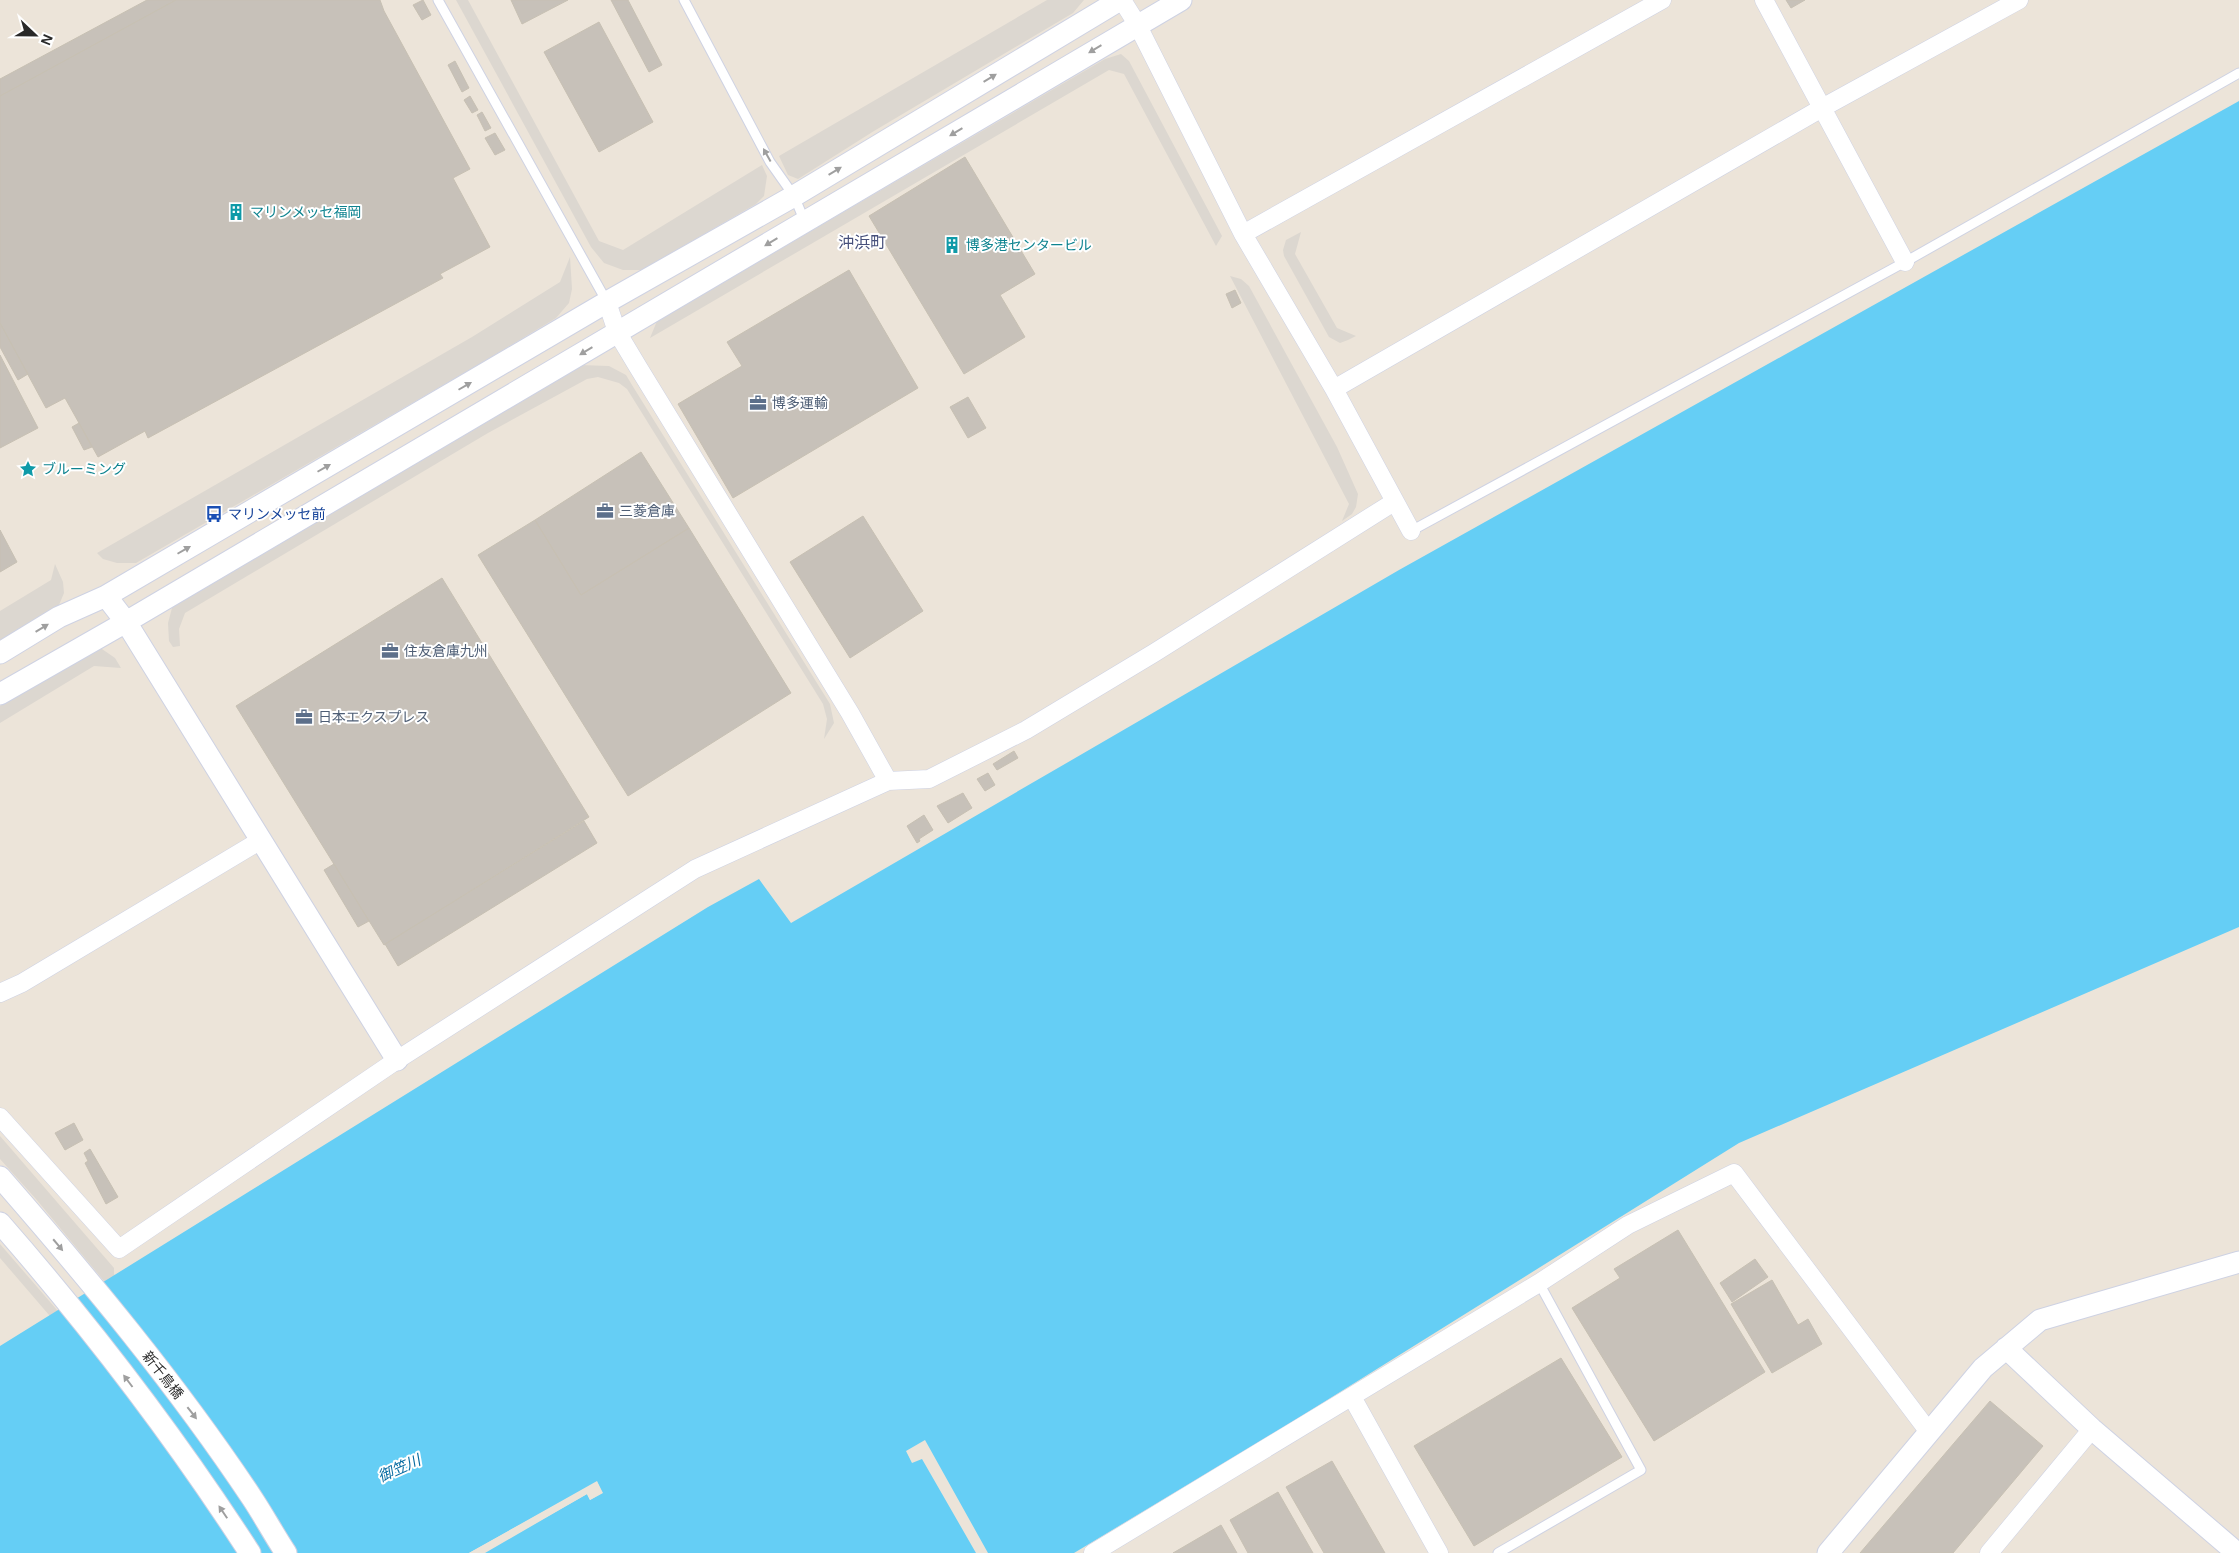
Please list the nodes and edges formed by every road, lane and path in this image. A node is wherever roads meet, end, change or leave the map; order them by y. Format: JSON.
{"nodes":[{"id":1,"x":438,"y":0,"type":"edge"},
{"id":2,"x":684,"y":0,"type":"edge"},
{"id":3,"x":1121,"y":0,"type":"edge"},
{"id":4,"x":1181,"y":0,"type":"edge"},
{"id":5,"x":1662,"y":0,"type":"edge"},
{"id":6,"x":1764,"y":0,"type":"edge"},
{"id":7,"x":2019,"y":0,"type":"edge"},
{"id":8,"x":1137,"y":24,"type":"junction"},
{"id":9,"x":2239,"y":73,"type":"edge"},
{"id":10,"x":1822,"y":108,"type":"junction"},
{"id":11,"x":794,"y":196,"type":"junction"},
{"id":12,"x":805,"y":222,"type":"junction"},
{"id":13,"x":1243,"y":234,"type":"junction"},
{"id":14,"x":1905,"y":262,"type":"junction"},
{"id":15,"x":607,"y":302,"type":"junction"},
{"id":16,"x":617,"y":332,"type":"junction"},
{"id":17,"x":1334,"y":389,"type":"junction"},
{"id":18,"x":1394,"y":502,"type":"junction"},
{"id":19,"x":1411,"y":531,"type":"joint"},
{"id":20,"x":106,"y":596,"type":"junction"},
{"id":21,"x":126,"y":622,"type":"junction"},
{"id":22,"x":0,"y":653,"type":"edge"},
{"id":23,"x":0,"y":694,"type":"edge"},
{"id":24,"x":888,"y":781,"type":"junction"},
{"id":25,"x":261,"y":840,"type":"junction"},
{"id":26,"x":0,"y":993,"type":"edge"},
{"id":27,"x":397,"y":1060,"type":"junction"},
{"id":28,"x":0,"y":1117,"type":"edge"},
{"id":29,"x":0,"y":1177,"type":"edge"},
{"id":30,"x":2,"y":1225,"type":"edge"},
{"id":31,"x":2239,"y":1262,"type":"edge"},
{"id":32,"x":1540,"y":1283,"type":"junction"},
{"id":33,"x":2006,"y":1348,"type":"junction"},
{"id":34,"x":1352,"y":1397,"type":"junction"},
{"id":35,"x":2092,"y":1429,"type":"junction"},
{"id":36,"x":1929,"y":1432,"type":"junction"},
{"id":37,"x":250,"y":1553,"type":"edge"},
{"id":38,"x":286,"y":1553,"type":"edge"},
{"id":39,"x":1092,"y":1553,"type":"edge"},
{"id":40,"x":1439,"y":1553,"type":"edge"},
{"id":41,"x":1498,"y":1553,"type":"edge"},
{"id":42,"x":1828,"y":1553,"type":"edge"},
{"id":43,"x":1989,"y":1553,"type":"edge"},
{"id":44,"x":2237,"y":1553,"type":"edge"}],
"edges":[{"from":1,"to":15,"type":"lane"},
{"from":11,"to":2,"type":"lane","one_way":true},
{"from":3,"to":8,"type":"street"},
{"from":11,"to":3,"type":"street","one_way":true},
{"from":4,"to":8,"type":"street"},
{"from":5,"to":13,"type":"street"},
{"from":6,"to":10,"type":"street"},
{"from":7,"to":10,"type":"street"},
{"from":8,"to":12,"type":"street","one_way":true},
{"from":8,"to":13,"type":"street"},
{"from":9,"to":14,"type":"lane"},
{"from":10,"to":14,"type":"street"},
{"from":10,"to":17,"type":"street"},
{"from":11,"to":12,"type":"lane"},
{"from":11,"to":15,"type":"street"},
{"from":12,"to":16,"type":"street","one_way":true},
{"from":13,"to":17,"type":"street"},
{"from":14,"to":19,"type":"lane"},
{"from":15,"to":16,"type":"street"},
{"from":20,"to":15,"type":"street","one_way":true},
{"from":16,"to":21,"type":"street","one_way":true},
{"from":16,"to":24,"type":"street"},
{"from":17,"to":18,"type":"street"},
{"from":18,"to":19,"type":"street"},
{"from":18,"to":24,"type":"street"},
{"from":20,"to":21,"type":"street"},
{"from":22,"to":20,"type":"street","one_way":true},
{"from":21,"to":23,"type":"street"},
{"from":21,"to":25,"type":"street"},
{"from":24,"to":27,"type":"street"},
{"from":25,"to":26,"type":"street"},
{"from":25,"to":27,"type":"street"},
{"from":27,"to":28,"type":"street"},
{"from":29,"to":38,"type":"street","name":"新千鳥橋","one_way":true},
{"from":37,"to":30,"type":"street","one_way":true},
{"from":31,"to":33,"type":"street"},
{"from":32,"to":34,"type":"street"},
{"from":32,"to":36,"type":"street"},
{"from":32,"to":41,"type":"lane"},
{"from":33,"to":35,"type":"street"},
{"from":33,"to":36,"type":"street"},
{"from":34,"to":39,"type":"street"},
{"from":34,"to":40,"type":"street"},
{"from":35,"to":43,"type":"street"},
{"from":35,"to":44,"type":"street"},
{"from":36,"to":42,"type":"street"}]}
